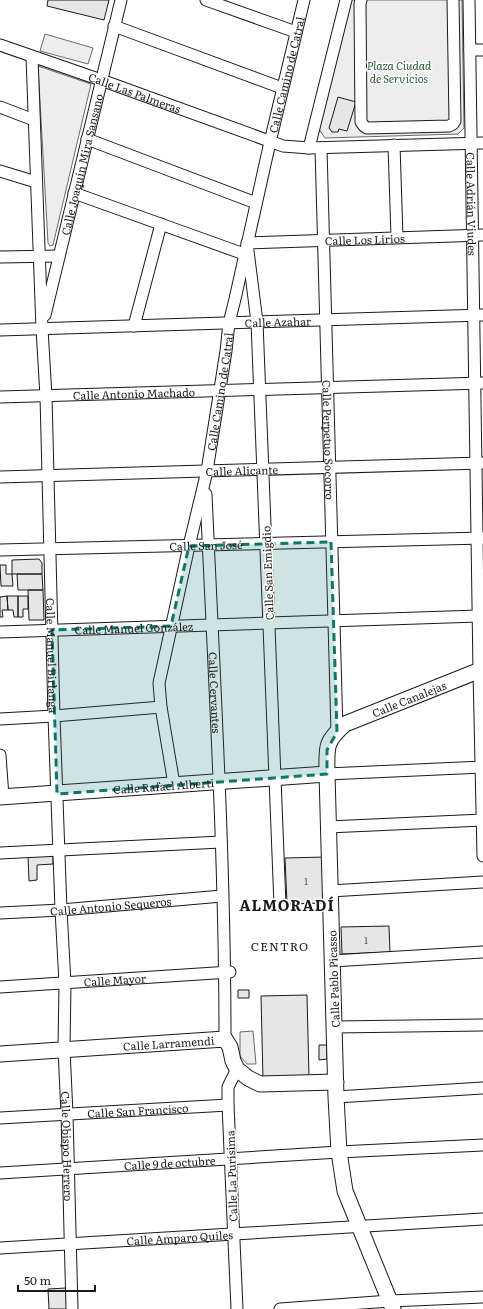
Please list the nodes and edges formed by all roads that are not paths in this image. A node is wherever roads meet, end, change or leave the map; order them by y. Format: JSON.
{"nodes":[{"id":1,"x":120,"y":0,"type":"edge"},
{"id":2,"x":206,"y":0,"type":"edge"},
{"id":3,"x":304,"y":0,"type":"edge"},
{"id":4,"x":346,"y":0,"type":"edge"},
{"id":5,"x":361,"y":0,"type":"edge"},
{"id":6,"x":453,"y":0,"type":"edge"},
{"id":7,"x":469,"y":0,"type":"edge"},
{"id":8,"x":114,"y":26,"type":"junction"},
{"id":9,"x":296,"y":32,"type":"junction"},
{"id":10,"x":0,"y":45,"type":"edge"},
{"id":11,"x":470,"y":50,"type":"junction"},
{"id":12,"x":483,"y":50,"type":"edge"},
{"id":13,"x":32,"y":56,"type":"junction"},
{"id":14,"x":101,"y":80,"type":"junction"},
{"id":15,"x":282,"y":88,"type":"junction"},
{"id":16,"x":0,"y":107,"type":"edge"},
{"id":17,"x":34,"y":120,"type":"junction"},
{"id":18,"x":87,"y":140,"type":"junction"},
{"id":19,"x":270,"y":142,"type":"junction"},
{"id":20,"x":472,"y":143,"type":"junction"},
{"id":21,"x":483,"y":143,"type":"edge"},
{"id":22,"x":394,"y":146,"type":"junction"},
{"id":23,"x":309,"y":148,"type":"junction"},
{"id":24,"x":321,"y":148,"type":"junction"},
{"id":25,"x":0,"y":171,"type":"edge"},
{"id":26,"x":36,"y":182,"type":"junction"},
{"id":27,"x":74,"y":193,"type":"junction"},
{"id":28,"x":256,"y":202,"type":"junction"},
{"id":29,"x":161,"y":224,"type":"junction"},
{"id":30,"x":478,"y":235,"type":"edge"},
{"id":31,"x":397,"y":237,"type":"junction"},
{"id":32,"x":323,"y":240,"type":"junction"},
{"id":33,"x":246,"y":248,"type":"junction"},
{"id":34,"x":59,"y":256,"type":"junction"},
{"id":35,"x":0,"y":257,"type":"edge"},
{"id":36,"x":39,"y":257,"type":"junction"},
{"id":37,"x":478,"y":315,"type":"edge"},
{"id":38,"x":326,"y":320,"type":"junction"},
{"id":39,"x":257,"y":322,"type":"junction"},
{"id":40,"x":229,"y":323,"type":"junction"},
{"id":41,"x":134,"y":326,"type":"junction"},
{"id":42,"x":42,"y":329,"type":"junction"},
{"id":43,"x":0,"y":330,"type":"edge"},
{"id":44,"x":479,"y":384,"type":"edge"},
{"id":45,"x":327,"y":388,"type":"junction"},
{"id":46,"x":259,"y":390,"type":"junction"},
{"id":47,"x":220,"y":391,"type":"junction"},
{"id":48,"x":46,"y":396,"type":"junction"},
{"id":49,"x":0,"y":397,"type":"edge"},
{"id":50,"x":480,"y":463,"type":"edge"},
{"id":51,"x":330,"y":468,"type":"junction"},
{"id":52,"x":263,"y":470,"type":"junction"},
{"id":53,"x":48,"y":475,"type":"junction"},
{"id":54,"x":206,"y":476,"type":"junction"},
{"id":55,"x":0,"y":477,"type":"edge"},
{"id":56,"x":480,"y":538,"type":"edge"},
{"id":57,"x":332,"y":542,"type":"junction"},
{"id":58,"x":266,"y":544,"type":"junction"},
{"id":59,"x":208,"y":545,"type":"junction"},
{"id":60,"x":189,"y":546,"type":"junction"},
{"id":61,"x":50,"y":549,"type":"junction"},
{"id":62,"x":0,"y":550,"type":"edge"},
{"id":63,"x":478,"y":616,"type":"junction"},
{"id":64,"x":334,"y":621,"type":"junction"},
{"id":65,"x":269,"y":623,"type":"junction"},
{"id":66,"x":211,"y":625,"type":"junction"},
{"id":67,"x":171,"y":626,"type":"junction"},
{"id":68,"x":52,"y":630,"type":"junction"},
{"id":69,"x":0,"y":632,"type":"edge"},
{"id":70,"x":481,"y":670,"type":"edge"},
{"id":71,"x":161,"y":707,"type":"junction"},
{"id":72,"x":54,"y":716,"type":"junction"},
{"id":73,"x":0,"y":719,"type":"edge"},
{"id":74,"x":337,"y":732,"type":"junction"},
{"id":75,"x":0,"y":755,"type":"edge"},
{"id":76,"x":482,"y":767,"type":"edge"},
{"id":77,"x":327,"y":774,"type":"junction"},
{"id":78,"x":275,"y":778,"type":"junction"},
{"id":79,"x":218,"y":782,"type":"junction"},
{"id":80,"x":174,"y":784,"type":"junction"},
{"id":81,"x":56,"y":794,"type":"junction"},
{"id":82,"x":2,"y":797,"type":"edge"},
{"id":83,"x":483,"y":820,"type":"edge"},
{"id":84,"x":328,"y":827,"type":"junction"},
{"id":85,"x":221,"y":842,"type":"junction"},
{"id":86,"x":59,"y":849,"type":"junction"},
{"id":87,"x":0,"y":853,"type":"edge"},
{"id":88,"x":483,"y":856,"type":"edge"},
{"id":89,"x":483,"y":882,"type":"edge"},
{"id":90,"x":330,"y":891,"type":"junction"},
{"id":91,"x":222,"y":900,"type":"junction"},
{"id":92,"x":280,"y":905,"type":"dead end"},
{"id":93,"x":61,"y":910,"type":"junction"},
{"id":94,"x":0,"y":913,"type":"edge"},
{"id":95,"x":483,"y":952,"type":"edge"},
{"id":96,"x":332,"y":961,"type":"junction"},
{"id":97,"x":228,"y":972,"type":"junction"},
{"id":98,"x":65,"y":983,"type":"junction"},
{"id":99,"x":0,"y":986,"type":"edge"},
{"id":100,"x":483,"y":1025,"type":"edge"},
{"id":101,"x":334,"y":1027,"type":"junction"},
{"id":102,"x":225,"y":1039,"type":"junction"},
{"id":103,"x":64,"y":1049,"type":"junction"},
{"id":104,"x":0,"y":1054,"type":"edge"},
{"id":105,"x":237,"y":1069,"type":"junction"},
{"id":106,"x":336,"y":1082,"type":"junction"},
{"id":107,"x":483,"y":1088,"type":"edge"},
{"id":108,"x":336,"y":1097,"type":"junction"},
{"id":109,"x":228,"y":1105,"type":"junction"},
{"id":110,"x":67,"y":1114,"type":"junction"},
{"id":111,"x":0,"y":1118,"type":"edge"},
{"id":112,"x":483,"y":1145,"type":"edge"},
{"id":113,"x":339,"y":1152,"type":"junction"},
{"id":114,"x":230,"y":1159,"type":"junction"},
{"id":115,"x":68,"y":1169,"type":"junction"},
{"id":116,"x":0,"y":1173,"type":"edge"},
{"id":117,"x":483,"y":1219,"type":"edge"},
{"id":118,"x":359,"y":1226,"type":"junction"},
{"id":119,"x":233,"y":1234,"type":"junction"},
{"id":120,"x":70,"y":1244,"type":"junction"},
{"id":121,"x":0,"y":1248,"type":"edge"},
{"id":122,"x":483,"y":1298,"type":"edge"},
{"id":123,"x":391,"y":1305,"type":"edge"},
{"id":124,"x":314,"y":1308,"type":"edge"},
{"id":125,"x":72,"y":1309,"type":"edge"},
{"id":126,"x":237,"y":1309,"type":"edge"},
{"id":127,"x":280,"y":1309,"type":"edge"}],
"edges":[{"from":1,"to":8,"type":"street","name":"Calle Joaquín Mira Sansano"},
{"from":2,"to":9,"type":"street"},
{"from":3,"to":9,"type":"street","name":"Calle Camino de Catral"},
{"from":4,"to":23,"type":"street"},
{"from":5,"to":6,"type":"street"},
{"from":7,"to":11,"type":"street","name":"Calle Adrián Viudes"},
{"from":8,"to":14,"type":"street","name":"Calle Joaquín Mira Sansano"},
{"from":8,"to":15,"type":"street"},
{"from":9,"to":15,"type":"street","name":"Calle Camino de Catral"},
{"from":10,"to":13,"type":"street","name":"Calle Las Palmeras"},
{"from":11,"to":12,"type":"street"},
{"from":11,"to":20,"type":"street","name":"Calle Adrián Viudes"},
{"from":13,"to":14,"type":"street","name":"Calle Las Palmeras"},
{"from":13,"to":17,"type":"street","name":"Calle Manuel Birlanga"},
{"from":14,"to":18,"type":"street","name":"Calle Joaquín Mira Sansano"},
{"from":14,"to":19,"type":"street","name":"Calle Las Palmeras"},
{"from":15,"to":19,"type":"street","name":"Calle Camino de Catral"},
{"from":16,"to":17,"type":"street"},
{"from":17,"to":26,"type":"street","name":"Calle Manuel Birlanga"},
{"from":18,"to":27,"type":"street","name":"Calle Joaquín Mira Sansano"},
{"from":18,"to":28,"type":"street"},
{"from":19,"to":23,"type":"street","name":"Calle Las Palmeras"},
{"from":19,"to":28,"type":"street","name":"Calle Camino de Catral"},
{"from":20,"to":21,"type":"street","name":"Calle Las Palmeras"},
{"from":20,"to":22,"type":"street","name":"Calle Las Palmeras"},
{"from":20,"to":30,"type":"street","name":"Calle Adrián Viudes"},
{"from":22,"to":24,"type":"street","name":"Calle Las Palmeras"},
{"from":22,"to":31,"type":"street"},
{"from":23,"to":24,"type":"street","name":"Calle Las Palmeras"},
{"from":24,"to":32,"type":"street","name":"Calle Perpetuo Socorro"},
{"from":25,"to":26,"type":"street"},
{"from":26,"to":36,"type":"street","name":"Calle Manuel Birlanga"},
{"from":27,"to":29,"type":"street"},
{"from":27,"to":34,"type":"street","name":"Calle Joaquín Mira Sansano"},
{"from":28,"to":33,"type":"street","name":"Calle Camino de Catral"},
{"from":29,"to":33,"type":"street"},
{"from":29,"to":41,"type":"street"},
{"from":30,"to":31,"type":"street","name":"Calle Los Lirios"},
{"from":30,"to":37,"type":"street","name":"Calle Adrián Viudes"},
{"from":31,"to":32,"type":"street","name":"Calle Los Lirios"},
{"from":32,"to":33,"type":"street","name":"Calle Los Lirios"},
{"from":32,"to":38,"type":"street","name":"Calle Perpetuo Socorro"},
{"from":33,"to":39,"type":"street","name":"Calle San Emigdio"},
{"from":33,"to":40,"type":"street","name":"Calle Camino de Catral"},
{"from":34,"to":36,"type":"street"},
{"from":34,"to":42,"type":"street","name":"Calle Joaquín Mira Sansano"},
{"from":35,"to":36,"type":"street"},
{"from":36,"to":42,"type":"street","name":"Calle Manuel Birlanga"},
{"from":37,"to":38,"type":"street","name":"Calle Azahar"},
{"from":37,"to":44,"type":"street","name":"Calle Adrián Viudes"},
{"from":38,"to":39,"type":"street","name":"Calle Azahar"},
{"from":38,"to":45,"type":"street","name":"Calle Perpetuo Socorro"},
{"from":39,"to":40,"type":"street","name":"Calle Azahar"},
{"from":39,"to":46,"type":"street","name":"Calle San Emigdio"},
{"from":40,"to":41,"type":"street","name":"Calle Azahar"},
{"from":40,"to":47,"type":"street","name":"Calle Camino de Catral"},
{"from":41,"to":42,"type":"street","name":"Calle Azahar"},
{"from":42,"to":43,"type":"street","name":"Calle Azahar"},
{"from":42,"to":48,"type":"street","name":"Calle Manuel Birlanga"},
{"from":44,"to":45,"type":"street","name":"Calle Antonio Machado"},
{"from":44,"to":50,"type":"street","name":"Calle Adrián Viudes"},
{"from":45,"to":46,"type":"street","name":"Calle Antonio Machado"},
{"from":45,"to":51,"type":"street","name":"Calle Perpetuo Socorro"},
{"from":46,"to":47,"type":"street","name":"Calle Antonio Machado"},
{"from":46,"to":52,"type":"street","name":"Calle San Emigdio"},
{"from":47,"to":48,"type":"street","name":"Calle Antonio Machado"},
{"from":47,"to":54,"type":"street","name":"Calle Camino de Catral"},
{"from":48,"to":49,"type":"street","name":"Calle Antonio Machado"},
{"from":48,"to":53,"type":"street","name":"Calle Manuel Birlanga"},
{"from":50,"to":51,"type":"street","name":"Calle Alicante"},
{"from":50,"to":56,"type":"street","name":"Calle Adrián Viudes"},
{"from":51,"to":52,"type":"street","name":"Calle Alicante"},
{"from":51,"to":57,"type":"street","name":"Calle Perpetuo Socorro"},
{"from":52,"to":54,"type":"street","name":"Calle Alicante"},
{"from":52,"to":58,"type":"street","name":"Calle San Emigdio"},
{"from":53,"to":54,"type":"street","name":"Calle Alicante"},
{"from":53,"to":55,"type":"street","name":"Calle Alicante"},
{"from":53,"to":61,"type":"street","name":"Calle Manuel Birlanga"},
{"from":54,"to":59,"type":"street","name":"Calle Cervantes"},
{"from":54,"to":60,"type":"street","name":"Calle Camino de Catral"},
{"from":56,"to":57,"type":"street","name":"Calle San José"},
{"from":56,"to":63,"type":"street","name":"Calle Adrián Viudes"},
{"from":57,"to":58,"type":"street","name":"Calle San José"},
{"from":57,"to":64,"type":"street","name":"Calle Perpetuo Socorro"},
{"from":58,"to":59,"type":"street","name":"Calle San José"},
{"from":58,"to":65,"type":"street","name":"Calle San Emigdio"},
{"from":59,"to":60,"type":"street","name":"Calle San José"},
{"from":59,"to":66,"type":"street","name":"Calle Cervantes"},
{"from":60,"to":61,"type":"street","name":"Calle San José"},
{"from":60,"to":67,"type":"street","name":"Calle Camino de Catral"},
{"from":61,"to":62,"type":"street","name":"Calle San José"},
{"from":61,"to":68,"type":"street","name":"Calle Manuel Birlanga"},
{"from":63,"to":64,"type":"street","name":"Calle Manuel González"},
{"from":63,"to":70,"type":"street","name":"Calle Adrián Viudes"},
{"from":64,"to":65,"type":"street","name":"Calle Manuel González"},
{"from":64,"to":74,"type":"street","name":"Calle Perpetuo Socorro"},
{"from":65,"to":66,"type":"street","name":"Calle Manuel González"},
{"from":65,"to":78,"type":"street","name":"Calle San Emigdio"},
{"from":66,"to":67,"type":"street","name":"Calle Manuel González"},
{"from":66,"to":79,"type":"street","name":"Calle Cervantes"},
{"from":67,"to":68,"type":"street","name":"Calle Manuel González"},
{"from":67,"to":71,"type":"street","name":"Calle Camino de Catral"},
{"from":68,"to":69,"type":"street","name":"Calle Manuel González"},
{"from":68,"to":72,"type":"street","name":"Calle Manuel Birlanga"},
{"from":70,"to":74,"type":"main road","name":"Calle Canalejas"},
{"from":70,"to":76,"type":"street","name":"Calle Adrián Viudes"},
{"from":71,"to":72,"type":"street"},
{"from":71,"to":80,"type":"street","name":"Calle Camino de Catral"},
{"from":72,"to":73,"type":"street"},
{"from":72,"to":81,"type":"street","name":"Calle Manuel Birlanga"},
{"from":74,"to":77,"type":"main road","name":"Calle Pablo Picasso"},
{"from":75,"to":82,"type":"street"},
{"from":76,"to":77,"type":"street"},
{"from":76,"to":83,"type":"street","name":"Calle Adrián Viudes"},
{"from":77,"to":78,"type":"main road","name":"Calle Rafael Alberti"},
{"from":77,"to":84,"type":"main road","name":"Calle Pablo Picasso"},
{"from":78,"to":79,"type":"main road","name":"Calle Rafael Alberti"},
{"from":78,"to":92,"type":"street","name":"Calle San Emigdio"},
{"from":79,"to":80,"type":"main road","name":"Calle Rafael Alberti"},
{"from":79,"to":85,"type":"street","name":"Calle Cervantes"},
{"from":80,"to":81,"type":"main road","name":"Calle Rafael Alberti"},
{"from":81,"to":82,"type":"main road","name":"Calle Rafael Alberti"},
{"from":81,"to":86,"type":"street","name":"Calle Manuel Birlanga"},
{"from":83,"to":84,"type":"street"},
{"from":83,"to":88,"type":"street","name":"Calle Adrián Viudes"},
{"from":84,"to":90,"type":"main road","name":"Calle Pablo Picasso"},
{"from":85,"to":86,"type":"street"},
{"from":85,"to":91,"type":"street","name":"Calle Cervantes"},
{"from":86,"to":87,"type":"street"},
{"from":86,"to":93,"type":"street","name":"Calle Manuel Birlanga"},
{"from":89,"to":90,"type":"street"},
{"from":90,"to":96,"type":"main road","name":"Calle Pablo Picasso"},
{"from":91,"to":93,"type":"street","name":"Calle Antonio Sequeros"},
{"from":91,"to":97,"type":"street","name":"Calle Cervantes"},
{"from":93,"to":94,"type":"street","name":"Calle Antonio Sequeros"},
{"from":93,"to":98,"type":"street","name":"Calle Manuel Birlanga"},
{"from":95,"to":96,"type":"street"},
{"from":96,"to":101,"type":"main road","name":"Calle Pablo Picasso"},
{"from":97,"to":98,"type":"street","name":"Calle Mayor"},
{"from":97,"to":102,"type":"street","name":"Calle Cervantes"},
{"from":98,"to":99,"type":"street","name":"Calle Mayor"},
{"from":98,"to":103,"type":"street","name":"Calle Obispo Herrero"},
{"from":100,"to":101,"type":"street"},
{"from":101,"to":106,"type":"main road","name":"Calle Pablo Picasso"},
{"from":102,"to":103,"type":"main road","name":"Calle Larramendi"},
{"from":102,"to":105,"type":"main road","name":"Calle Larramendi"},
{"from":103,"to":104,"type":"main road","name":"Calle Larramendi"},
{"from":103,"to":110,"type":"street","name":"Calle Obispo Herrero"},
{"from":105,"to":106,"type":"main road"},
{"from":105,"to":109,"type":"street","name":"Calle La Purísima"},
{"from":106,"to":108,"type":"main road","name":"Calle Pablo Picasso"},
{"from":107,"to":108,"type":"street"},
{"from":108,"to":113,"type":"main road","name":"Calle Pablo Picasso"},
{"from":109,"to":110,"type":"street","name":"Calle San Francisco"},
{"from":109,"to":114,"type":"street","name":"Calle La Purísima"},
{"from":110,"to":111,"type":"street","name":"Calle San Francisco"},
{"from":110,"to":115,"type":"street","name":"Calle Obispo Herrero"},
{"from":112,"to":113,"type":"street","name":"Calle 9 de octubre"},
{"from":113,"to":114,"type":"street","name":"Calle 9 de octubre"},
{"from":113,"to":118,"type":"main road","name":"Calle Pablo Picasso"},
{"from":114,"to":115,"type":"street","name":"Calle 9 de octubre"},
{"from":114,"to":119,"type":"street","name":"Calle La Purísima"},
{"from":115,"to":116,"type":"street","name":"Calle 9 de octubre"},
{"from":115,"to":120,"type":"street","name":"Calle Obispo Herrero"},
{"from":117,"to":118,"type":"street","name":"Calle Amparo Quiles"},
{"from":118,"to":119,"type":"street","name":"Calle Amparo Quiles"},
{"from":118,"to":123,"type":"main road","name":"Calle Pablo Picasso"},
{"from":119,"to":120,"type":"street","name":"Calle Amparo Quiles"},
{"from":119,"to":126,"type":"street","name":"Calle La Purísima"},
{"from":120,"to":121,"type":"street","name":"Calle Amparo Quiles"},
{"from":120,"to":125,"type":"street","name":"Calle Obispo Herrero"},
{"from":122,"to":123,"type":"street"},
{"from":123,"to":124,"type":"street"},
{"from":124,"to":127,"type":"street"}]}
